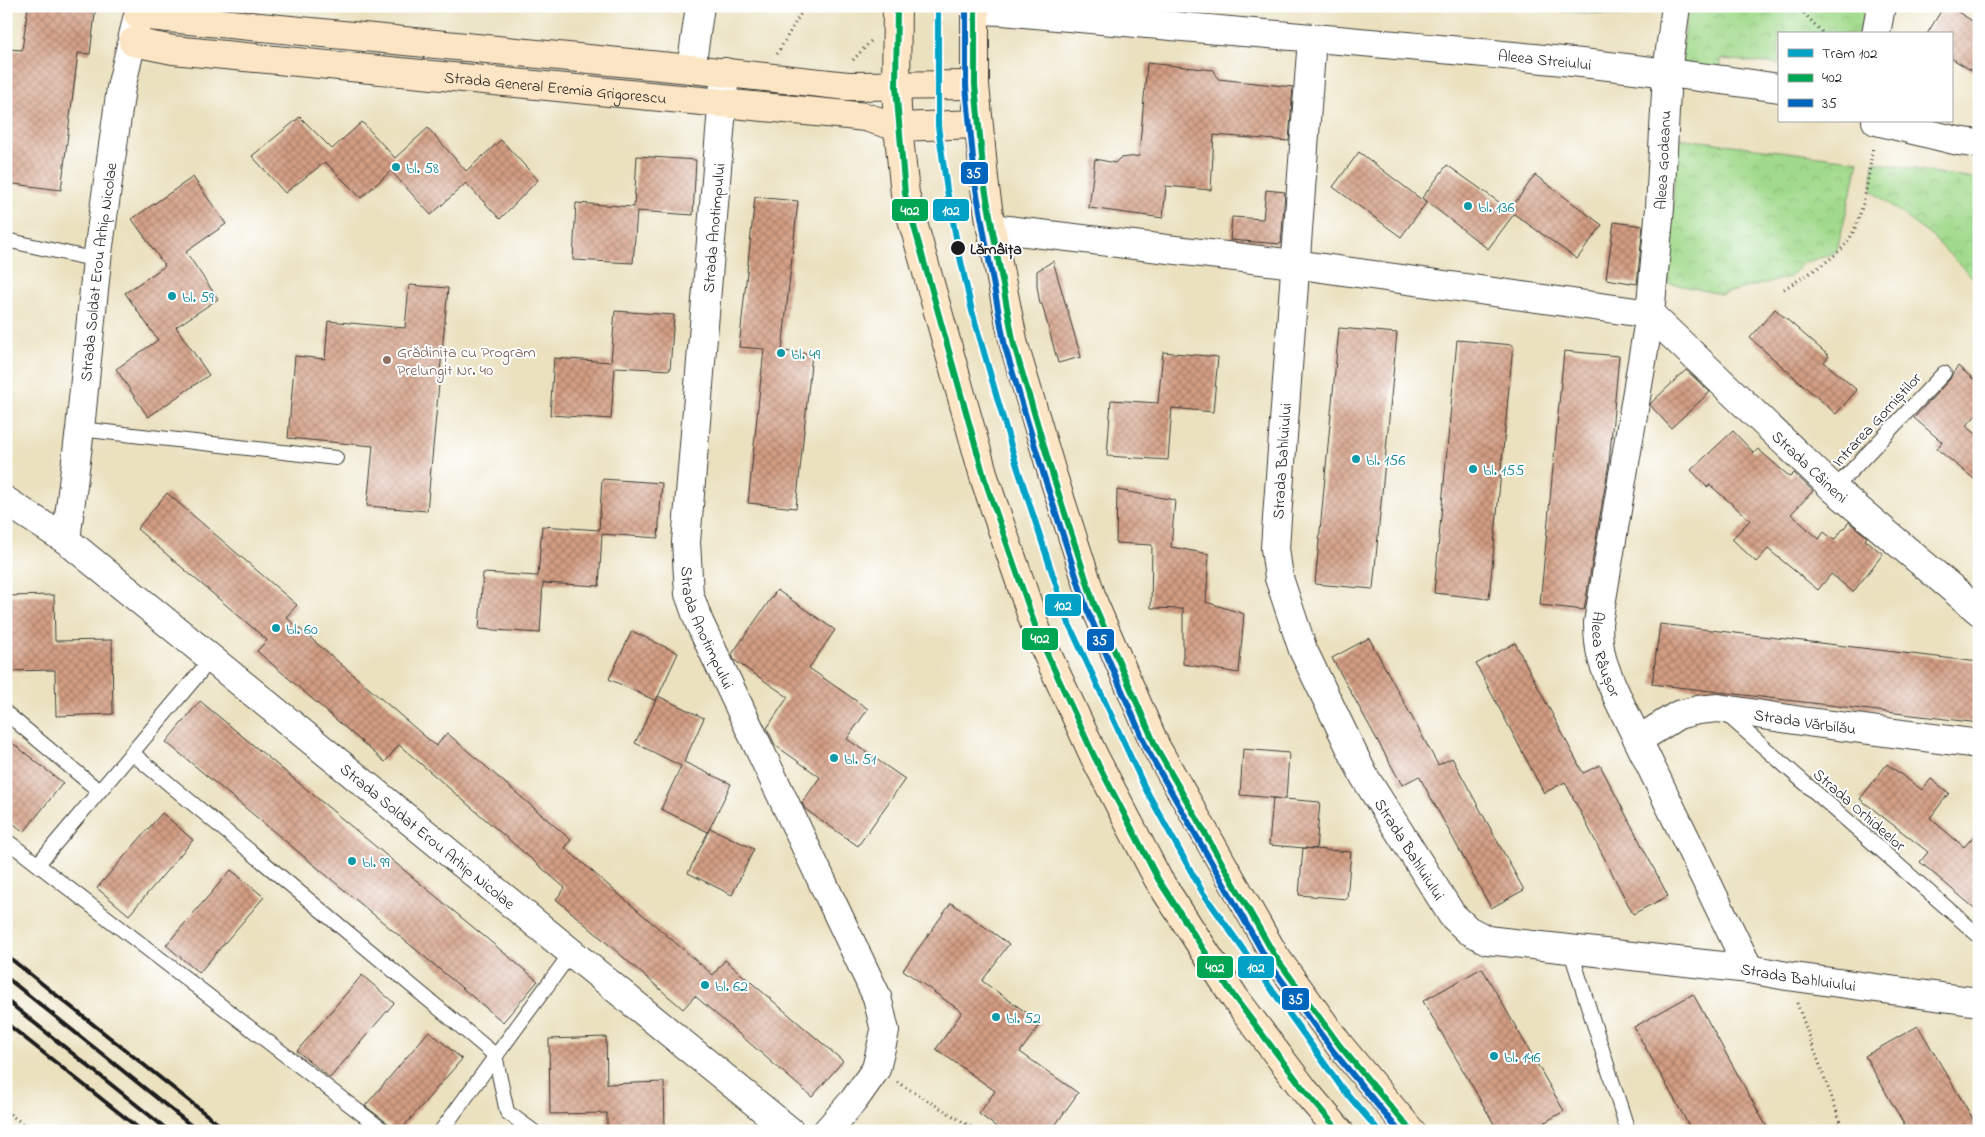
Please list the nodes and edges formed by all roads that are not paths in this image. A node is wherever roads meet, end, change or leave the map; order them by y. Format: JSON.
{"nodes":[{"id":1,"x":700,"y":6,"type":"edge"},
{"id":2,"x":898,"y":6,"type":"edge"},
{"id":3,"x":1676,"y":6,"type":"edge"},
{"id":4,"x":1881,"y":6,"type":"edge"},
{"id":5,"x":975,"y":8,"type":"edge"},
{"id":6,"x":1003,"y":9,"type":"edge"},
{"id":7,"x":137,"y":11,"type":"edge"},
{"id":8,"x":1171,"y":17,"type":"edge"},
{"id":9,"x":1876,"y":32,"type":"edge"},
{"id":10,"x":1312,"y":38,"type":"junction"},
{"id":11,"x":133,"y":42,"type":"junction"},
{"id":12,"x":691,"y":69,"type":"junction"},
{"id":13,"x":725,"y":72,"type":"junction"},
{"id":14,"x":1667,"y":72,"type":"junction"},
{"id":15,"x":975,"y":85,"type":"junction"},
{"id":16,"x":896,"y":87,"type":"junction"},
{"id":17,"x":1778,"y":88,"type":"edge"},
{"id":18,"x":723,"y":102,"type":"junction"},
{"id":19,"x":1880,"y":122,"type":"edge"},
{"id":20,"x":978,"y":124,"type":"junction"},
{"id":21,"x":898,"y":127,"type":"junction"},
{"id":22,"x":1979,"y":144,"type":"edge"},
{"id":23,"x":991,"y":228,"type":"junction"},
{"id":24,"x":6,"y":240,"type":"edge"},
{"id":25,"x":97,"y":260,"type":"junction"},
{"id":26,"x":1294,"y":264,"type":"junction"},
{"id":27,"x":1650,"y":314,"type":"junction"},
{"id":28,"x":1944,"y":373,"type":"dead end"},
{"id":29,"x":80,"y":429,"type":"junction"},
{"id":30,"x":336,"y":458,"type":"dead end"},
{"id":31,"x":1834,"y":489,"type":"junction"},
{"id":32,"x":6,"y":501,"type":"edge"},
{"id":33,"x":66,"y":540,"type":"junction"},
{"id":34,"x":1979,"y":611,"type":"edge"},
{"id":35,"x":212,"y":658,"type":"junction"},
{"id":36,"x":1718,"y":708,"type":"junction"},
{"id":37,"x":6,"y":713,"type":"edge"},
{"id":38,"x":1638,"y":740,"type":"junction"},
{"id":39,"x":1979,"y":744,"type":"edge"},
{"id":40,"x":132,"y":753,"type":"junction"},
{"id":41,"x":99,"y":791,"type":"junction"},
{"id":42,"x":6,"y":840,"type":"edge"},
{"id":43,"x":38,"y":864,"type":"junction"},
{"id":44,"x":1979,"y":936,"type":"edge"},
{"id":45,"x":1570,"y":949,"type":"junction"},
{"id":46,"x":572,"y":953,"type":"junction"},
{"id":47,"x":1749,"y":969,"type":"junction"},
{"id":48,"x":1979,"y":1002,"type":"edge"},
{"id":49,"x":495,"y":1054,"type":"junction"},
{"id":50,"x":384,"y":1131,"type":"edge"},
{"id":51,"x":441,"y":1131,"type":"edge"},
{"id":52,"x":533,"y":1131,"type":"edge"},
{"id":53,"x":790,"y":1131,"type":"edge"},
{"id":54,"x":827,"y":1131,"type":"edge"},
{"id":55,"x":1339,"y":1131,"type":"edge"},
{"id":56,"x":1411,"y":1131,"type":"edge"},
{"id":57,"x":1628,"y":1131,"type":"edge"}],
"edges":[{"from":1,"to":12,"type":"street"},
{"from":2,"to":16,"type":"main road"},
{"from":3,"to":14,"type":"street","name":"Aleea Godeanu"},
{"from":4,"to":9,"type":"street"},
{"from":5,"to":6,"type":"street","name":"Aleea Streiului"},
{"from":5,"to":15,"type":"main road"},
{"from":6,"to":8,"type":"street","name":"Aleea Streiului"},
{"from":7,"to":11,"type":"street","name":"Strada Soldat Erou Arhip Nicolae"},
{"from":7,"to":12,"type":"main road","name":"Strada General Eremia Grigorescu"},
{"from":8,"to":10,"type":"street","name":"Aleea Streiului"},
{"from":10,"to":14,"type":"street","name":"Aleea Streiului"},
{"from":10,"to":26,"type":"street"},
{"from":11,"to":18,"type":"main road","name":"Strada General Eremia Grigorescu"},
{"from":11,"to":25,"type":"street","name":"Strada Soldat Erou Arhip Nicolae"},
{"from":12,"to":13,"type":"main road","name":"Strada General Eremia Grigorescu"},
{"from":13,"to":16,"type":"main road","name":"Strada General Eremia Grigorescu"},
{"from":13,"to":18,"type":"street","name":"Strada Anotimpului"},
{"from":14,"to":17,"type":"street","name":"Aleea Streiului"},
{"from":14,"to":27,"type":"street","name":"Aleea Godeanu"},
{"from":15,"to":16,"type":"main road","name":"Strada General Eremia Grigorescu"},
{"from":15,"to":20,"type":"main road"},
{"from":16,"to":21,"type":"main road"},
{"from":18,"to":21,"type":"main road","name":"Strada General Eremia Grigorescu"},
{"from":18,"to":54,"type":"street","name":"Strada Anotimpului"},
{"from":19,"to":22,"type":"street"},
{"from":20,"to":21,"type":"main road","name":"Strada General Eremia Grigorescu"},
{"from":20,"to":23,"type":"main road"},
{"from":21,"to":55,"type":"main road"},
{"from":23,"to":26,"type":"street"},
{"from":23,"to":56,"type":"main road"},
{"from":24,"to":25,"type":"lane"},
{"from":25,"to":29,"type":"street","name":"Strada Soldat Erou Arhip Nicolae"},
{"from":26,"to":27,"type":"street"},
{"from":26,"to":45,"type":"street","name":"Strada Bahluiului"},
{"from":27,"to":31,"type":"street","name":"Strada Câineni"},
{"from":27,"to":38,"type":"street","name":"Aleea Râușor"},
{"from":28,"to":31,"type":"lane","name":"Intrarea Gorniștilor"},
{"from":29,"to":30,"type":"lane"},
{"from":29,"to":33,"type":"street","name":"Strada Soldat Erou Arhip Nicolae"},
{"from":31,"to":34,"type":"street","name":"Strada Câineni"},
{"from":32,"to":33,"type":"street","name":"Strada Soldat Erou Arhip Nicolae"},
{"from":33,"to":35,"type":"street","name":"Strada Soldat Erou Arhip Nicolae"},
{"from":35,"to":40,"type":"lane"},
{"from":35,"to":46,"type":"street","name":"Strada Soldat Erou Arhip Nicolae"},
{"from":36,"to":38,"type":"street","name":"Strada Vărbilău"},
{"from":36,"to":39,"type":"street","name":"Strada Vărbilău"},
{"from":36,"to":44,"type":"lane","name":"Strada Orhideelor"},
{"from":37,"to":41,"type":"lane"},
{"from":38,"to":47,"type":"street","name":"Aleea Râușor"},
{"from":40,"to":41,"type":"lane"},
{"from":40,"to":49,"type":"lane"},
{"from":41,"to":43,"type":"lane"},
{"from":42,"to":43,"type":"lane"},
{"from":43,"to":50,"type":"lane"},
{"from":45,"to":47,"type":"street","name":"Strada Bahluiului"},
{"from":45,"to":57,"type":"lane"},
{"from":46,"to":49,"type":"lane"},
{"from":46,"to":53,"type":"street","name":"Strada Soldat Erou Arhip Nicolae"},
{"from":47,"to":48,"type":"street","name":"Strada Bahluiului"},
{"from":49,"to":51,"type":"lane"},
{"from":49,"to":52,"type":"lane"}]}
